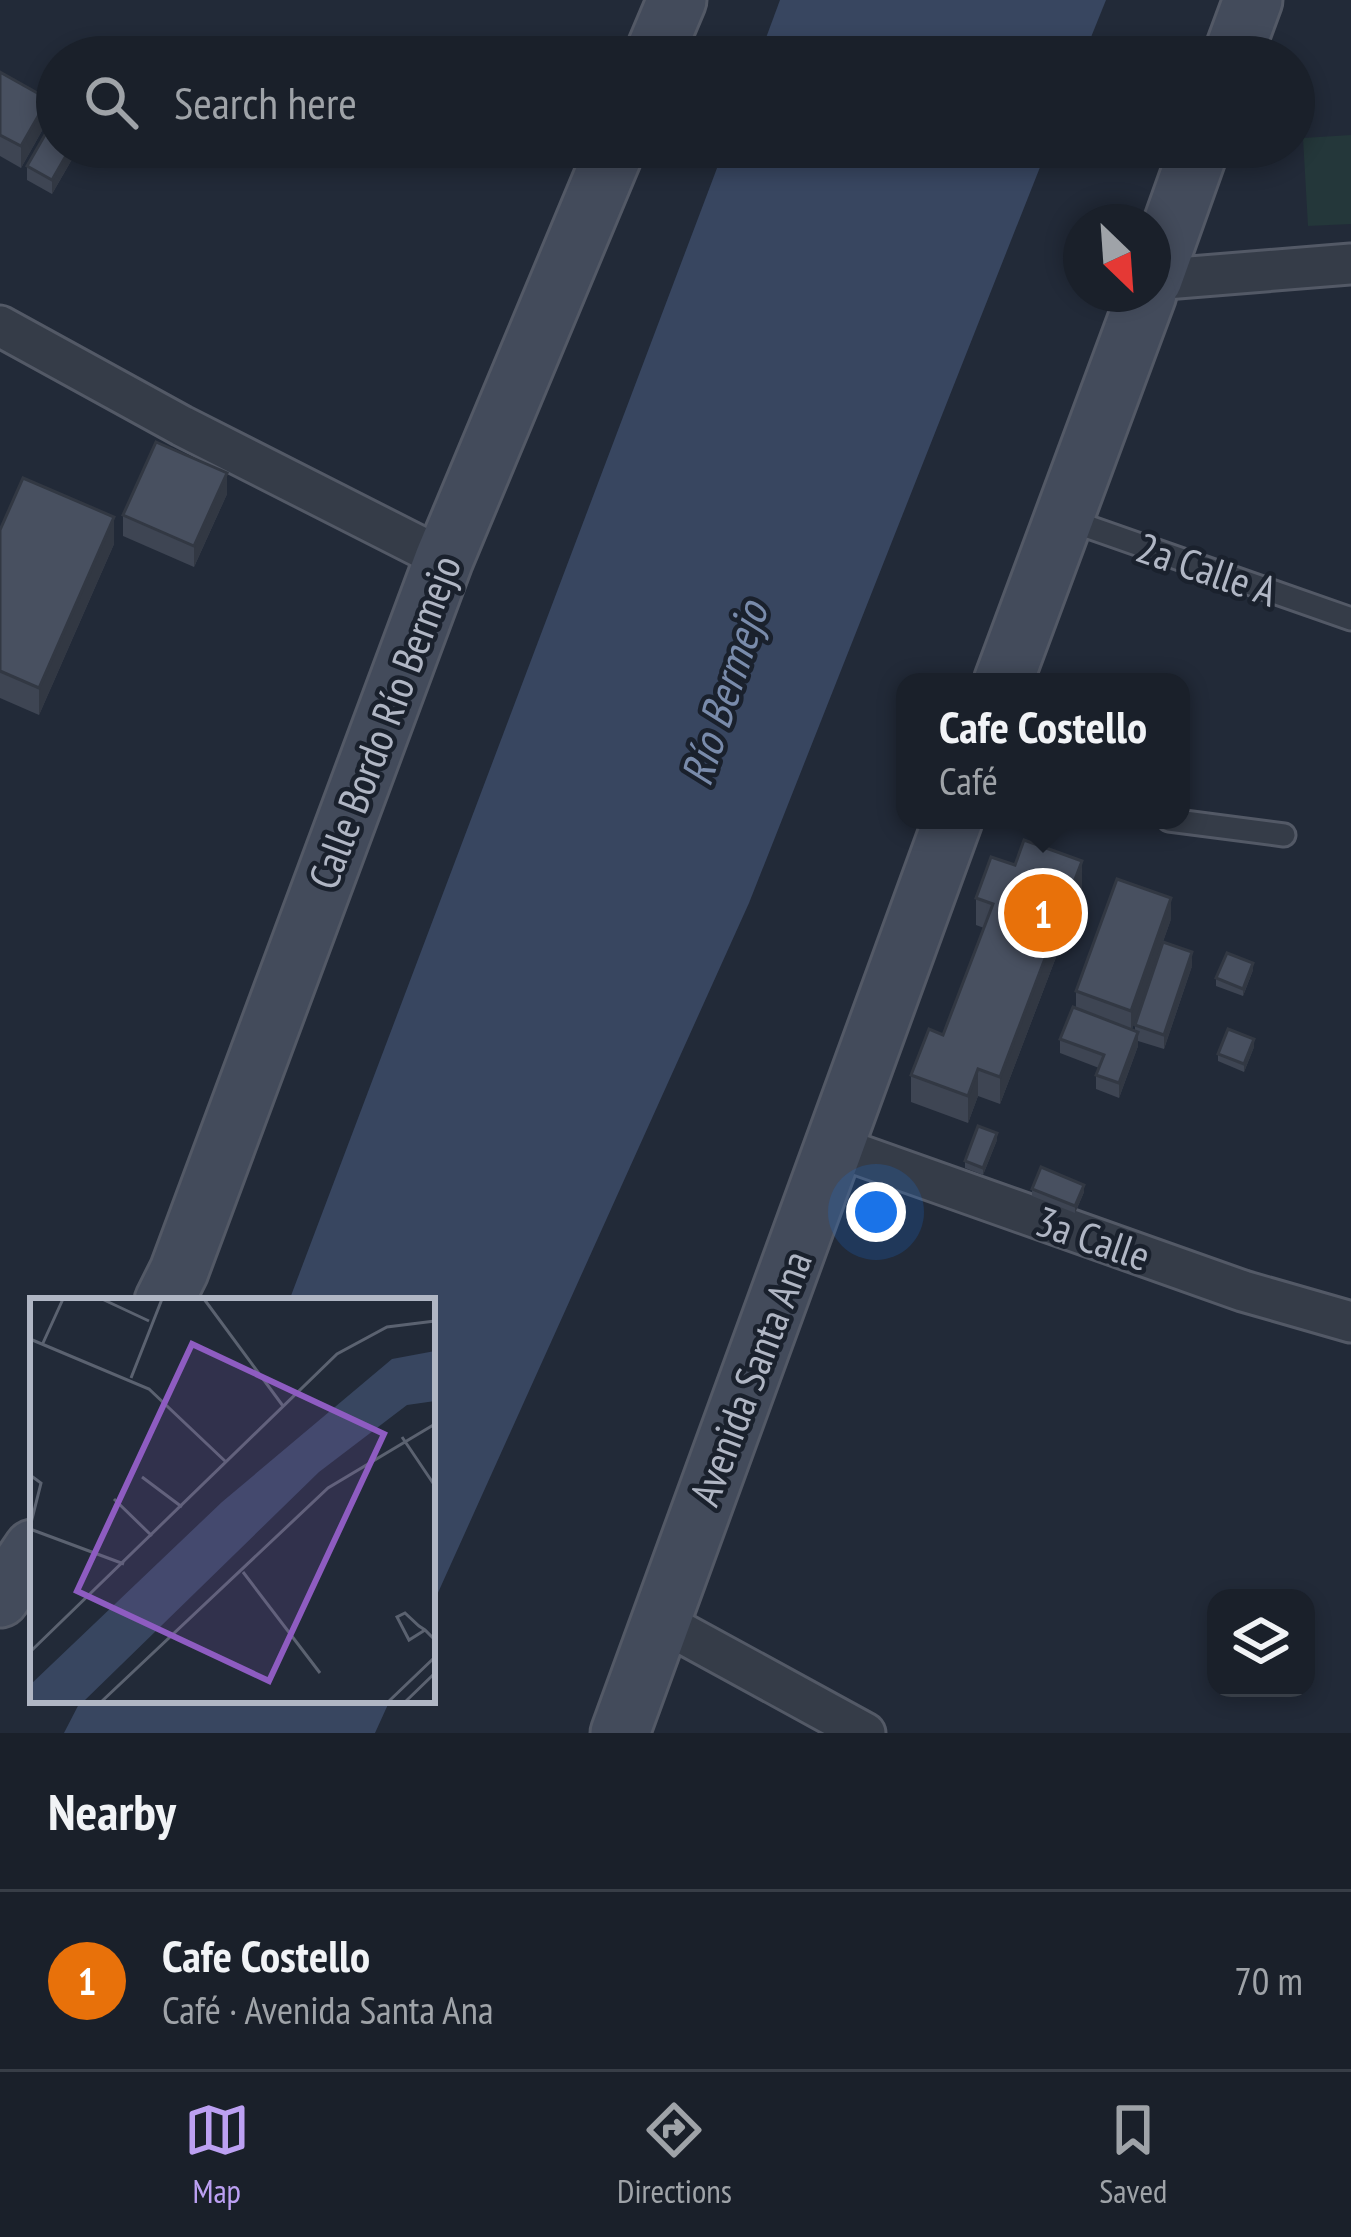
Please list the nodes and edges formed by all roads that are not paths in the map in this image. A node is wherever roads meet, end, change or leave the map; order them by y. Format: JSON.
{"nodes":[{"id":1,"x":677,"y":0,"type":"edge"},
{"id":2,"x":1253,"y":0,"type":"edge"},
{"id":3,"x":662,"y":36,"type":"edge"},
{"id":4,"x":1240,"y":36,"type":"edge"},
{"id":5,"x":607,"y":168,"type":"edge"},
{"id":6,"x":1193,"y":168,"type":"edge"},
{"id":7,"x":1171,"y":228,"type":"edge"},
{"id":8,"x":1351,"y":264,"type":"edge"},
{"id":9,"x":1171,"y":278,"type":"edge"},
{"id":10,"x":1140,"y":312,"type":"edge"},
{"id":11,"x":0,"y":326,"type":"edge"},
{"id":12,"x":1063,"y":518,"type":"junction"},
{"id":13,"x":444,"y":559,"type":"junction"},
{"id":14,"x":1351,"y":619,"type":"edge"},
{"id":15,"x":1006,"y":673,"type":"edge"},
{"id":16,"x":1190,"y":823,"type":"edge"},
{"id":17,"x":950,"y":829,"type":"edge"},
{"id":18,"x":1284,"y":835,"type":"dead end"},
{"id":19,"x":837,"y":1148,"type":"junction"},
{"id":20,"x":165,"y":1298,"type":"edge"},
{"id":21,"x":1351,"y":1322,"type":"edge"},
{"id":22,"x":30,"y":1553,"type":"edge"},
{"id":23,"x":0,"y":1598,"type":"edge"},
{"id":24,"x":660,"y":1621,"type":"junction"},
{"id":25,"x":620,"y":1733,"type":"edge"},
{"id":26,"x":865,"y":1733,"type":"edge"}],
"edges":[{"from":1,"to":3,"type":"main road"},
{"from":2,"to":4,"type":"main road"},
{"from":5,"to":13,"type":"main road","name":"Calle Bordo Río Bermejo"},
{"from":6,"to":7,"type":"main road"},
{"from":8,"to":9,"type":"street"},
{"from":10,"to":12,"type":"main road"},
{"from":11,"to":13,"type":"street"},
{"from":12,"to":14,"type":"lane","name":"2a Calle A"},
{"from":12,"to":15,"type":"main road"},
{"from":13,"to":20,"type":"main road","name":"Calle Bordo Río Bermejo"},
{"from":16,"to":18,"type":"lane"},
{"from":17,"to":19,"type":"main road","name":"Avenida Santa Ana"},
{"from":19,"to":21,"type":"street","name":"3a Calle"},
{"from":19,"to":24,"type":"main road","name":"Avenida Santa Ana"},
{"from":22,"to":23,"type":"main road"},
{"from":24,"to":25,"type":"main road","name":"Avenida Santa Ana"},
{"from":24,"to":26,"type":"street"}]}
